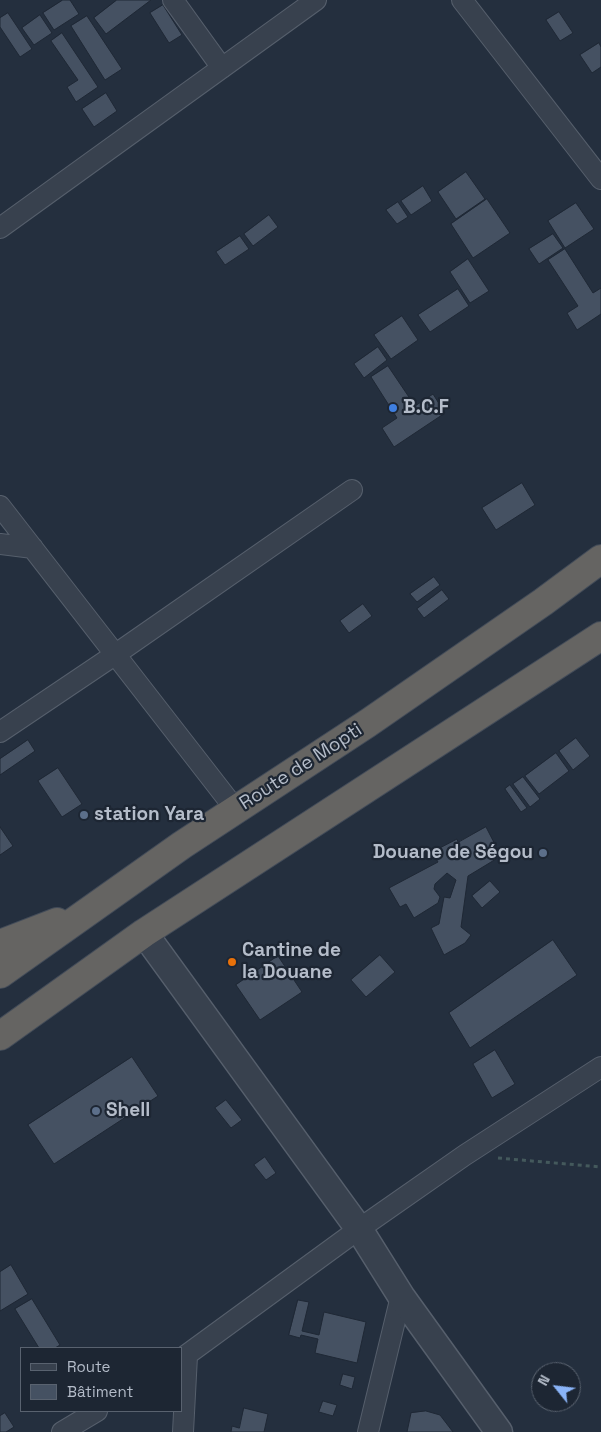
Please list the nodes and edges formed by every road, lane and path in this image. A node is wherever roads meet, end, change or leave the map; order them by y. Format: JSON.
{"nodes":[{"id":1,"x":173,"y":0,"type":"edge"},
{"id":2,"x":316,"y":0,"type":"edge"},
{"id":3,"x":462,"y":0,"type":"edge"},
{"id":4,"x":222,"y":68,"type":"junction"},
{"id":5,"x":601,"y":179,"type":"edge"},
{"id":6,"x":0,"y":228,"type":"edge"},
{"id":7,"x":352,"y":490,"type":"dead end"},
{"id":8,"x":0,"y":506,"type":"edge"},
{"id":9,"x":0,"y":544,"type":"edge"},
{"id":10,"x":33,"y":548,"type":"junction"},
{"id":11,"x":601,"y":559,"type":"edge"},
{"id":12,"x":601,"y":636,"type":"edge"},
{"id":13,"x":116,"y":654,"type":"junction"},
{"id":14,"x":0,"y":732,"type":"edge"},
{"id":15,"x":236,"y":810,"type":"junction"},
{"id":16,"x":98,"y":906,"type":"junction"},
{"id":17,"x":144,"y":933,"type":"junction"},
{"id":18,"x":0,"y":944,"type":"edge"},
{"id":19,"x":0,"y":974,"type":"edge"},
{"id":20,"x":0,"y":1036,"type":"edge"},
{"id":21,"x":601,"y":1067,"type":"edge"},
{"id":22,"x":465,"y":1155,"type":"junction"},
{"id":23,"x":601,"y":1167,"type":"edge"},
{"id":24,"x":359,"y":1229,"type":"junction"},
{"id":25,"x":402,"y":1296,"type":"junction"},
{"id":26,"x":184,"y":1357,"type":"edge"},
{"id":27,"x":95,"y":1412,"type":"edge"},
{"id":28,"x":62,"y":1432,"type":"edge"},
{"id":29,"x":183,"y":1432,"type":"edge"},
{"id":30,"x":368,"y":1432,"type":"edge"},
{"id":31,"x":499,"y":1432,"type":"edge"}],
"edges":[{"from":1,"to":4,"type":"street"},
{"from":2,"to":4,"type":"street"},
{"from":3,"to":5,"type":"street"},
{"from":4,"to":6,"type":"street"},
{"from":7,"to":13,"type":"street"},
{"from":8,"to":10,"type":"street"},
{"from":9,"to":10,"type":"street"},
{"from":10,"to":13,"type":"street"},
{"from":11,"to":15,"type":"highway","name":"Route de Mopti"},
{"from":12,"to":17,"type":"highway"},
{"from":13,"to":14,"type":"street"},
{"from":13,"to":15,"type":"street"},
{"from":15,"to":16,"type":"highway","name":"Route de Mopti"},
{"from":16,"to":18,"type":"highway"},
{"from":16,"to":19,"type":"highway","name":"Route de Mopti"},
{"from":17,"to":20,"type":"highway"},
{"from":17,"to":24,"type":"street"},
{"from":21,"to":22,"type":"street"},
{"from":22,"to":23,"type":"path"},
{"from":22,"to":24,"type":"street"},
{"from":24,"to":25,"type":"street"},
{"from":24,"to":26,"type":"street"},
{"from":25,"to":30,"type":"street"},
{"from":25,"to":31,"type":"street"},
{"from":26,"to":29,"type":"street"},
{"from":27,"to":28,"type":"street"}]}
